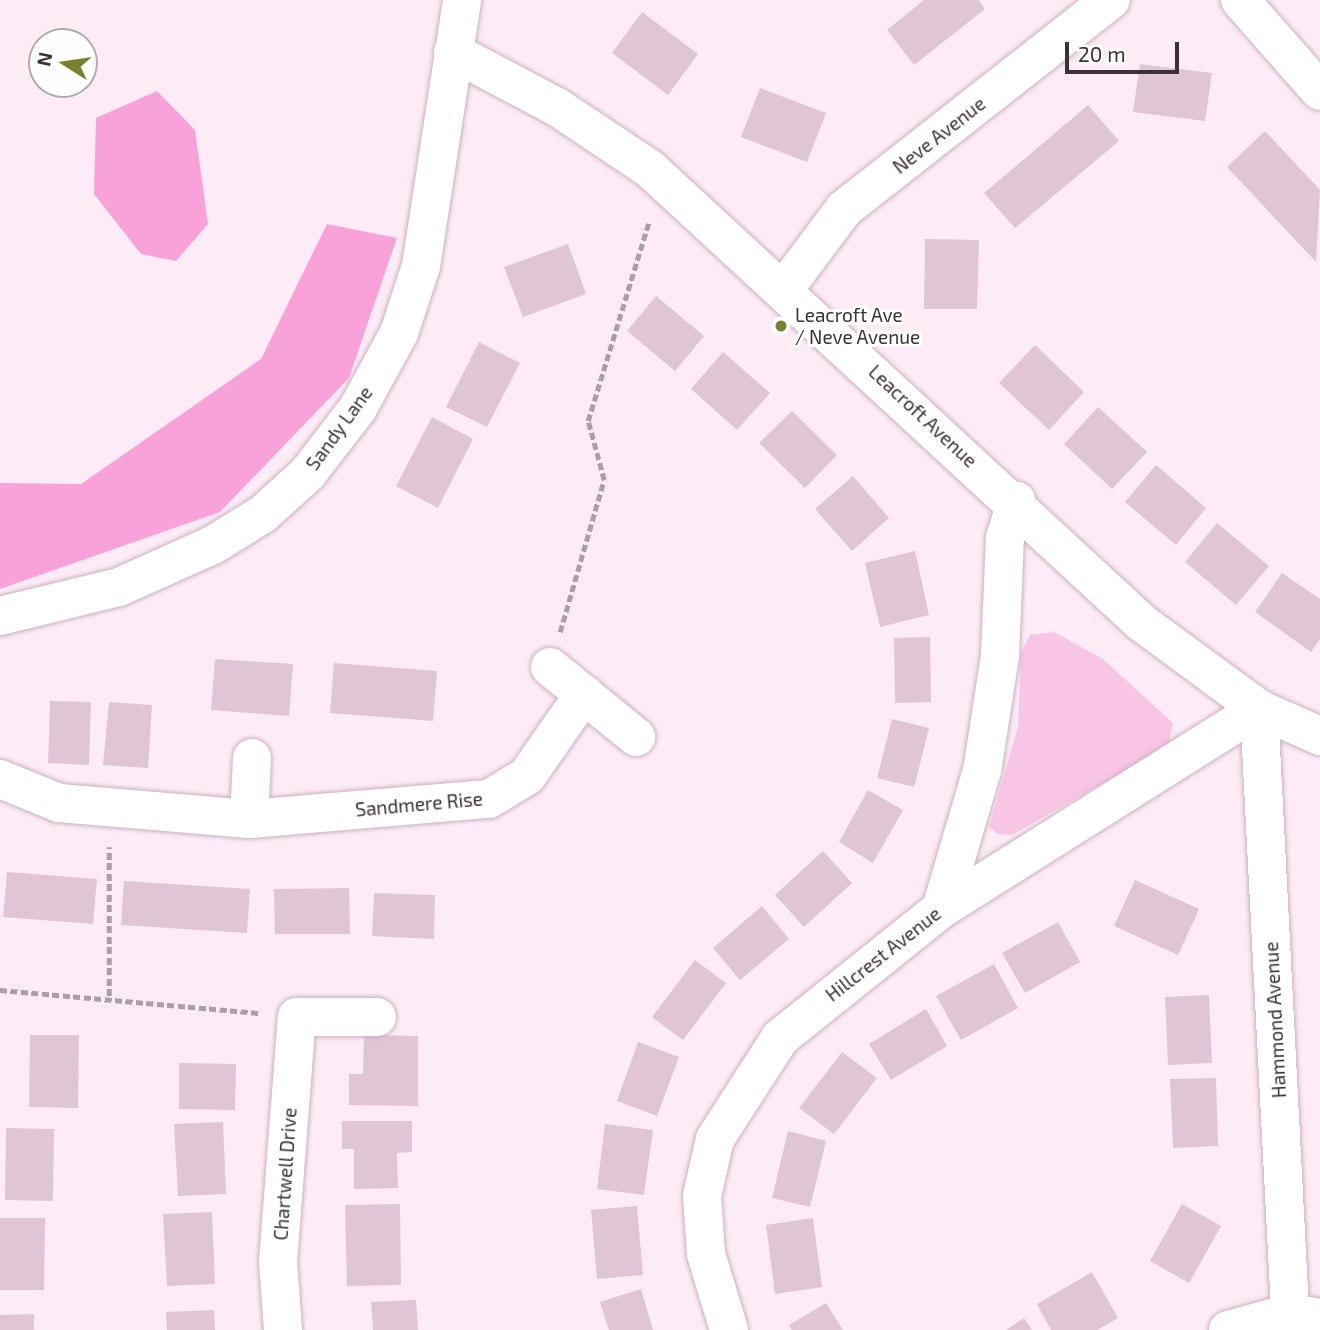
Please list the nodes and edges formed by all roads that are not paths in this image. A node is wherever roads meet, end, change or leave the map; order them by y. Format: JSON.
{"nodes":[{"id":1,"x":462,"y":0,"type":"edge"},
{"id":2,"x":1111,"y":0,"type":"edge"},
{"id":3,"x":1240,"y":0,"type":"edge"},
{"id":4,"x":453,"y":52,"type":"junction"},
{"id":5,"x":1320,"y":91,"type":"edge"},
{"id":6,"x":785,"y":288,"type":"junction"},
{"id":7,"x":1016,"y":501,"type":"junction"},
{"id":8,"x":0,"y":616,"type":"edge"},
{"id":9,"x":550,"y":667,"type":"road end"},
{"id":10,"x":584,"y":694,"type":"junction"},
{"id":11,"x":1259,"y":709,"type":"junction"},
{"id":12,"x":1320,"y":736,"type":"edge"},
{"id":13,"x":636,"y":737,"type":"dead end"},
{"id":14,"x":252,"y":758,"type":"dead end"},
{"id":15,"x":0,"y":779,"type":"edge"},
{"id":16,"x":249,"y":819,"type":"junction"},
{"id":17,"x":941,"y":909,"type":"junction"},
{"id":18,"x":377,"y":1017,"type":"dead end"},
{"id":19,"x":1300,"y":1320,"type":"edge"},
{"id":20,"x":283,"y":1330,"type":"edge"},
{"id":21,"x":729,"y":1330,"type":"edge"},
{"id":22,"x":1228,"y":1330,"type":"edge"}],
"edges":[{"from":1,"to":4,"type":"street","name":"Sandy Lane"},
{"from":2,"to":6,"type":"street","name":"Neve Avenue"},
{"from":3,"to":5,"type":"street"},
{"from":4,"to":6,"type":"street","name":"Leacroft Avenue"},
{"from":4,"to":8,"type":"street","name":"Sandy Lane"},
{"from":6,"to":7,"type":"street","name":"Leacroft Avenue"},
{"from":7,"to":11,"type":"street","name":"Leacroft Avenue"},
{"from":7,"to":17,"type":"street"},
{"from":9,"to":10,"type":"street"},
{"from":10,"to":13,"type":"street"},
{"from":10,"to":16,"type":"street","name":"Sandmere Rise"},
{"from":11,"to":12,"type":"street","name":"Leacroft Avenue"},
{"from":11,"to":17,"type":"street","name":"Hillcrest Avenue"},
{"from":11,"to":19,"type":"street","name":"Hammond Avenue"},
{"from":14,"to":16,"type":"street"},
{"from":15,"to":16,"type":"street","name":"Sandmere Rise"},
{"from":17,"to":21,"type":"street","name":"Hillcrest Avenue"},
{"from":18,"to":20,"type":"street","name":"Chartwell Drive"},
{"from":19,"to":22,"type":"street"}]}
